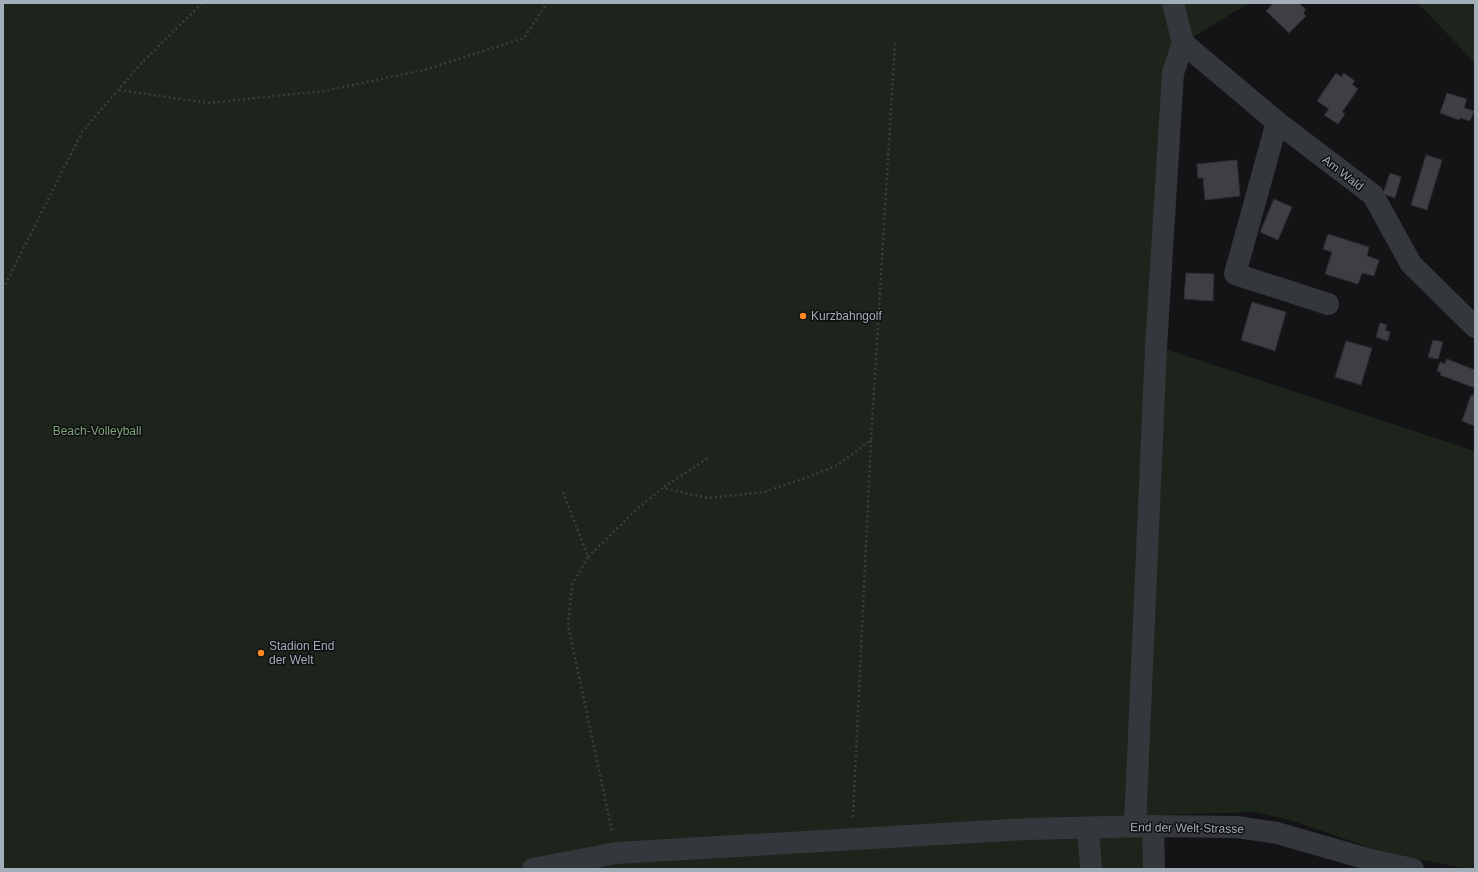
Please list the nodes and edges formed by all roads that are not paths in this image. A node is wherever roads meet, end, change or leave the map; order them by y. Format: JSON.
{"nodes":[{"id":1,"x":1173,"y":3,"type":"edge"},
{"id":2,"x":1183,"y":43,"type":"junction"},
{"id":3,"x":1277,"y":122,"type":"junction"},
{"id":4,"x":1328,"y":304,"type":"dead end"},
{"id":5,"x":1475,"y":327,"type":"edge"},
{"id":6,"x":1144,"y":826,"type":"junction"},
{"id":7,"x":1088,"y":828,"type":"junction"},
{"id":8,"x":1371,"y":864,"type":"edge"},
{"id":9,"x":533,"y":869,"type":"edge"},
{"id":10,"x":1091,"y":869,"type":"edge"},
{"id":11,"x":1154,"y":869,"type":"edge"},
{"id":12,"x":1413,"y":869,"type":"edge"}],
"edges":[{"from":1,"to":2,"type":"street"},
{"from":2,"to":3,"type":"street","name":"Am Wald"},
{"from":2,"to":6,"type":"street"},
{"from":3,"to":4,"type":"street"},
{"from":3,"to":5,"type":"street","name":"Am Wald"},
{"from":6,"to":7,"type":"street","name":"End der Welt-Strasse"},
{"from":6,"to":8,"type":"street","name":"End der Welt-Strasse"},
{"from":6,"to":11,"type":"street"},
{"from":7,"to":9,"type":"street","name":"End der Welt-Strasse"},
{"from":7,"to":10,"type":"street"},
{"from":8,"to":12,"type":"street","name":"End der Welt-Strasse"}]}
